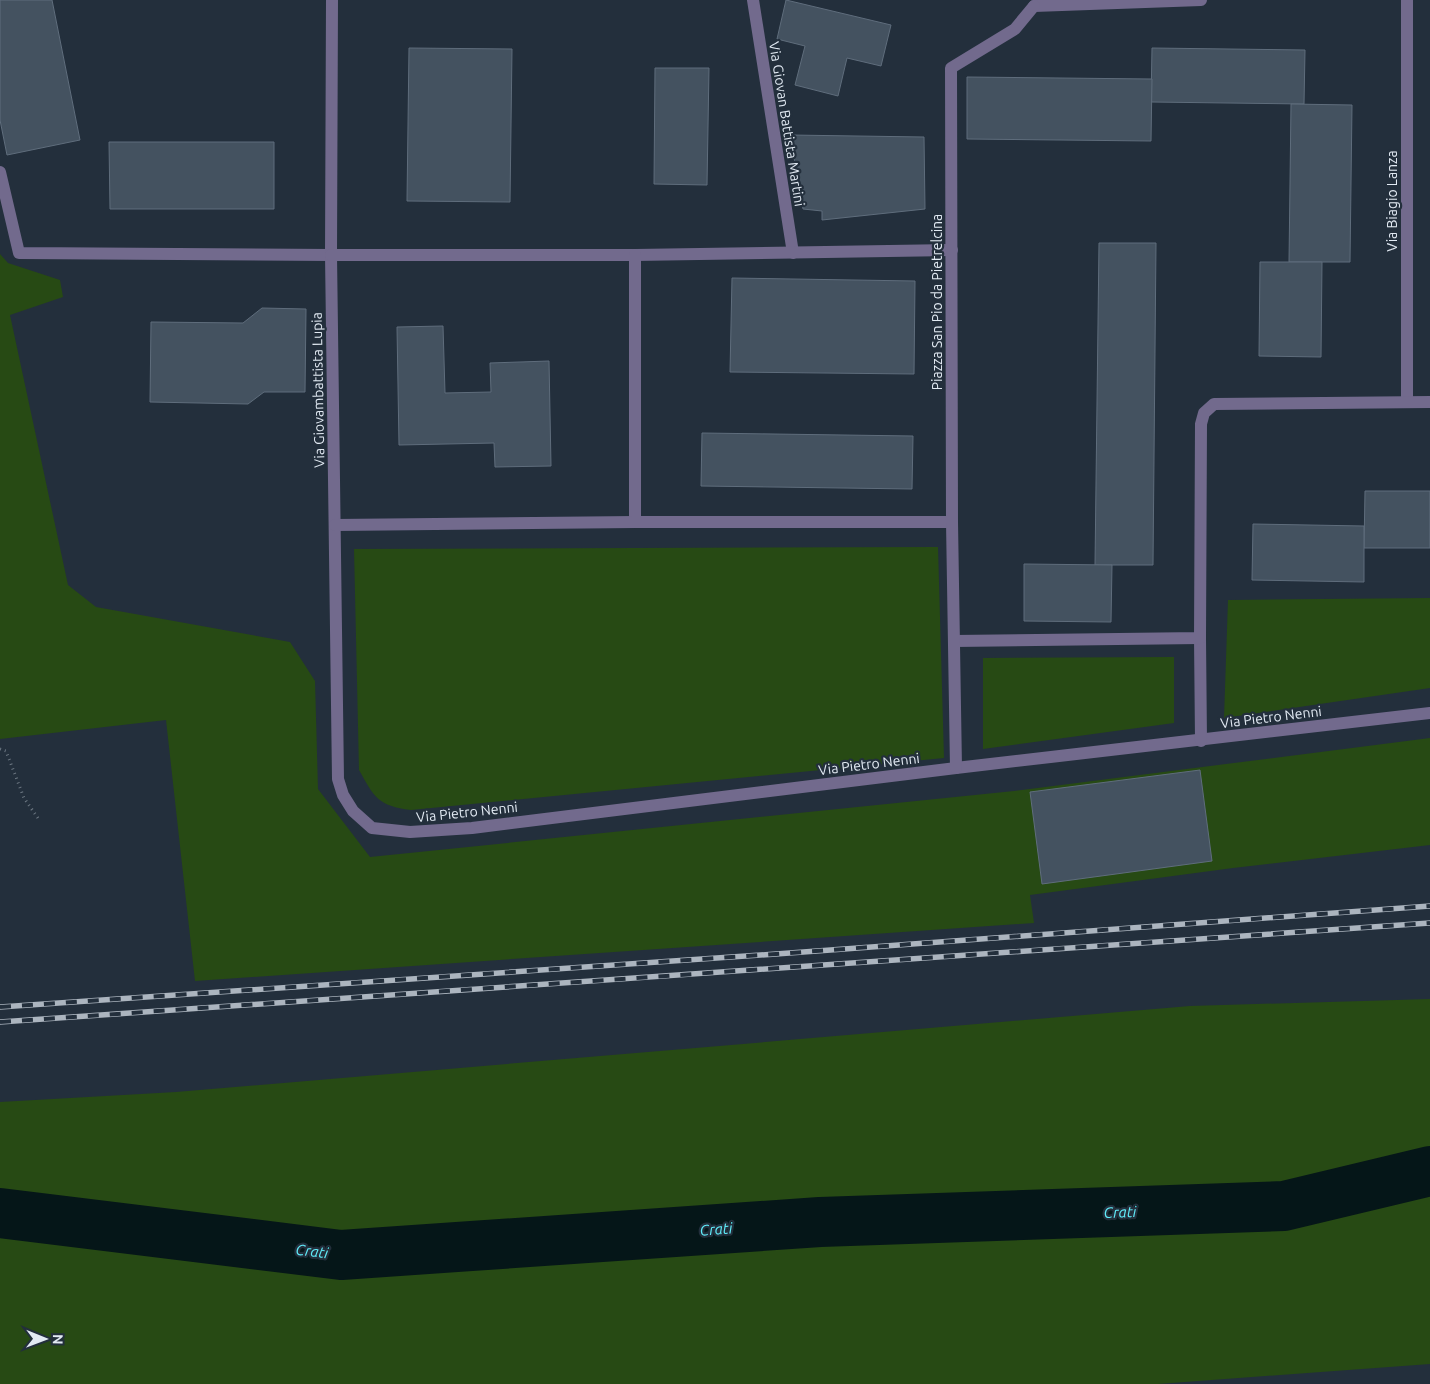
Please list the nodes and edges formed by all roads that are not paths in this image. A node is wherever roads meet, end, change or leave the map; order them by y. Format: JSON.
{"nodes":[{"id":1,"x":332,"y":0,"type":"edge"},
{"id":2,"x":753,"y":0,"type":"edge"},
{"id":3,"x":1201,"y":0,"type":"edge"},
{"id":4,"x":1407,"y":0,"type":"edge"},
{"id":5,"x":1034,"y":3,"type":"edge"},
{"id":6,"x":0,"y":172,"type":"edge"},
{"id":7,"x":952,"y":250,"type":"junction"},
{"id":8,"x":792,"y":253,"type":"junction"},
{"id":9,"x":331,"y":255,"type":"junction"},
{"id":10,"x":634,"y":255,"type":"junction"},
{"id":11,"x":1407,"y":402,"type":"junction"},
{"id":12,"x":1430,"y":402,"type":"edge"},
{"id":13,"x":635,"y":522,"type":"junction"},
{"id":14,"x":952,"y":522,"type":"junction"},
{"id":15,"x":335,"y":525,"type":"junction"},
{"id":16,"x":1200,"y":638,"type":"junction"},
{"id":17,"x":954,"y":641,"type":"junction"},
{"id":18,"x":1430,"y":714,"type":"edge"},
{"id":19,"x":1201,"y":741,"type":"junction"},
{"id":20,"x":956,"y":768,"type":"junction"},
{"id":21,"x":338,"y":779,"type":"joint"}],
"edges":[{"from":1,"to":9,"type":"street","name":"Via Giovambattista Lupia"},
{"from":2,"to":8,"type":"street","name":"Via Giovan Battista Martini"},
{"from":3,"to":5,"type":"street"},
{"from":4,"to":11,"type":"street","name":"Via Biagio Lanza"},
{"from":5,"to":7,"type":"street","name":"Piazza San Pio da Pietrelcina"},
{"from":6,"to":9,"type":"street"},
{"from":7,"to":8,"type":"street"},
{"from":7,"to":14,"type":"street","name":"Piazza San Pio da Pietrelcina"},
{"from":8,"to":10,"type":"street"},
{"from":9,"to":10,"type":"street"},
{"from":9,"to":15,"type":"street","name":"Via Giovambattista Lupia"},
{"from":10,"to":13,"type":"street"},
{"from":11,"to":12,"type":"street"},
{"from":11,"to":16,"type":"street"},
{"from":13,"to":14,"type":"street"},
{"from":13,"to":15,"type":"street"},
{"from":14,"to":17,"type":"street","name":"Piazza San Pio da Pietrelcina"},
{"from":15,"to":21,"type":"street","name":"Via Giovambattista Lupia"},
{"from":16,"to":17,"type":"street"},
{"from":16,"to":19,"type":"street"},
{"from":17,"to":20,"type":"street","name":"Piazza San Pio da Pietrelcina"},
{"from":18,"to":19,"type":"street","name":"Via Pietro Nenni"},
{"from":19,"to":20,"type":"street","name":"Via Pietro Nenni"},
{"from":20,"to":21,"type":"street","name":"Via Pietro Nenni"}]}
